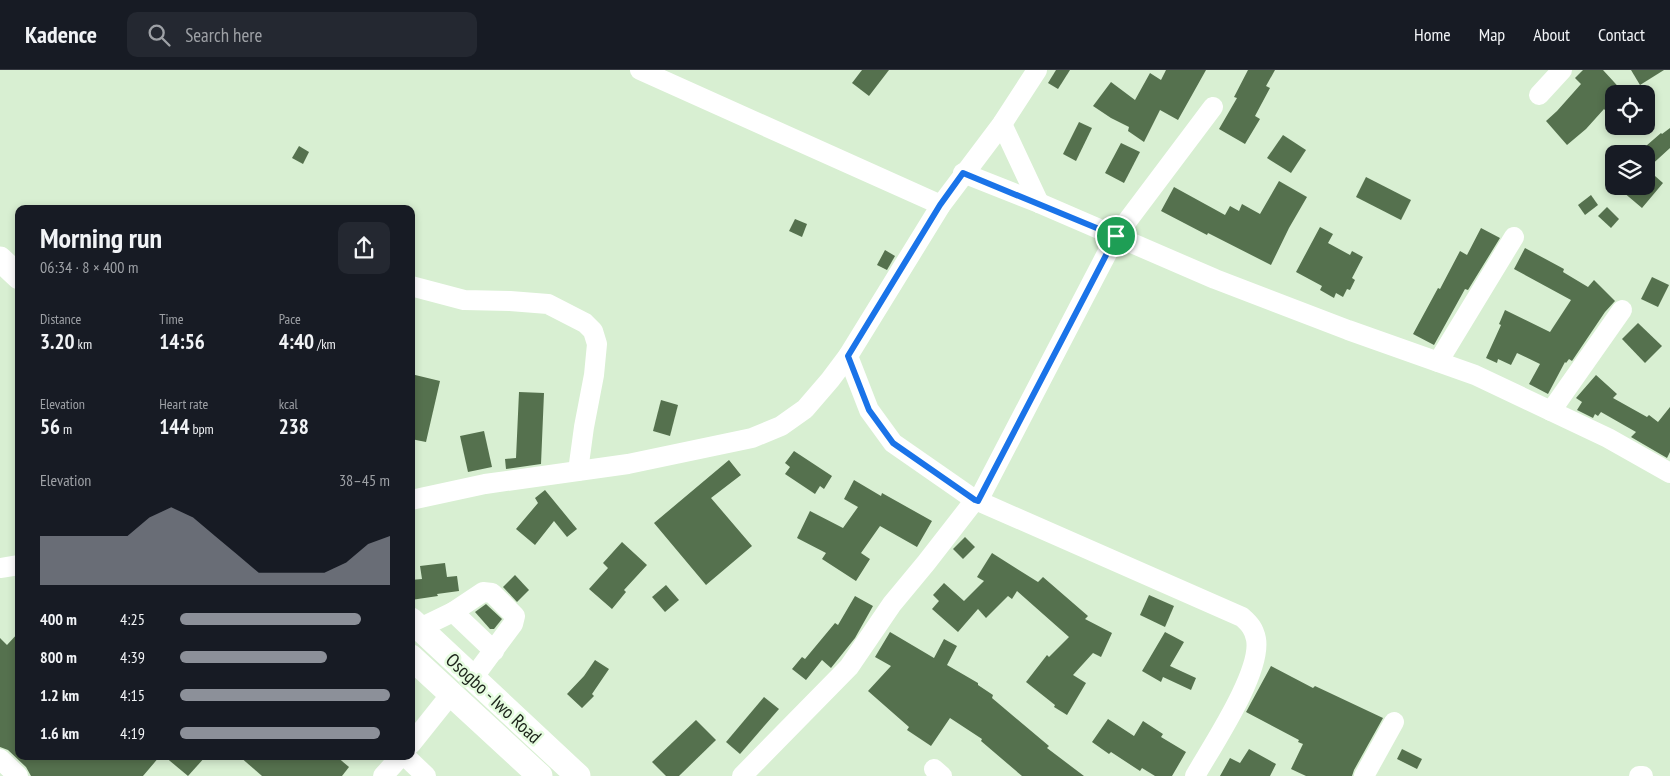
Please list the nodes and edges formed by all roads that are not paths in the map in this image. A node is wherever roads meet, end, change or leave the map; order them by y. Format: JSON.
{"nodes":[{"id":1,"x":640,"y":70,"type":"edge"},
{"id":2,"x":1037,"y":70,"type":"edge"},
{"id":3,"x":1562,"y":70,"type":"edge"},
{"id":4,"x":1539,"y":95,"type":"dead end"},
{"id":5,"x":1214,"y":107,"type":"dead end"},
{"id":6,"x":1002,"y":124,"type":"junction"},
{"id":7,"x":963,"y":173,"type":"junction"},
{"id":8,"x":1039,"y":204,"type":"junction"},
{"id":9,"x":940,"y":205,"type":"junction"},
{"id":10,"x":1116,"y":236,"type":"junction"},
{"id":11,"x":1514,"y":237,"type":"dead end"},
{"id":12,"x":0,"y":259,"type":"edge"},
{"id":13,"x":15,"y":273,"type":"edge"},
{"id":14,"x":415,"y":287,"type":"edge"},
{"id":15,"x":1622,"y":310,"type":"dead end"},
{"id":16,"x":848,"y":356,"type":"junction"},
{"id":17,"x":1438,"y":362,"type":"junction"},
{"id":18,"x":1550,"y":410,"type":"junction"},
{"id":19,"x":578,"y":470,"type":"junction"},
{"id":20,"x":1670,"y":474,"type":"edge"},
{"id":21,"x":415,"y":499,"type":"edge"},
{"id":22,"x":976,"y":500,"type":"junction"},
{"id":23,"x":15,"y":566,"type":"edge"},
{"id":24,"x":0,"y":568,"type":"edge"},
{"id":25,"x":453,"y":612,"type":"junction"},
{"id":26,"x":416,"y":624,"type":"edge"},
{"id":27,"x":494,"y":651,"type":"junction"},
{"id":28,"x":415,"y":660,"type":"edge"},
{"id":29,"x":473,"y":678,"type":"junction"},
{"id":30,"x":451,"y":694,"type":"junction"},
{"id":31,"x":1394,"y":722,"type":"dead end"},
{"id":32,"x":415,"y":739,"type":"edge"},
{"id":33,"x":0,"y":759,"type":"edge"},
{"id":34,"x":397,"y":760,"type":"edge"},
{"id":35,"x":409,"y":760,"type":"edge"},
{"id":36,"x":18,"y":776,"type":"edge"},
{"id":37,"x":383,"y":776,"type":"edge"},
{"id":38,"x":426,"y":776,"type":"edge"},
{"id":39,"x":540,"y":776,"type":"edge"},
{"id":40,"x":578,"y":776,"type":"edge"},
{"id":41,"x":742,"y":776,"type":"edge"},
{"id":42,"x":1196,"y":776,"type":"edge"},
{"id":43,"x":1364,"y":776,"type":"edge"},
{"id":44,"x":1639,"y":776,"type":"edge"},
{"id":45,"x":1643,"y":776,"type":"edge"}],
"edges":[{"from":1,"to":9,"type":"street"},
{"from":2,"to":6,"type":"street"},
{"from":3,"to":4,"type":"street"},
{"from":5,"to":10,"type":"street"},
{"from":6,"to":7,"type":"street"},
{"from":6,"to":8,"type":"street"},
{"from":7,"to":8,"type":"street"},
{"from":7,"to":9,"type":"street"},
{"from":8,"to":10,"type":"street"},
{"from":9,"to":16,"type":"street"},
{"from":10,"to":17,"type":"street"},
{"from":10,"to":22,"type":"street"},
{"from":11,"to":17,"type":"street"},
{"from":12,"to":13,"type":"main road"},
{"from":14,"to":19,"type":"street"},
{"from":15,"to":18,"type":"street"},
{"from":16,"to":19,"type":"street"},
{"from":16,"to":22,"type":"street"},
{"from":17,"to":18,"type":"street"},
{"from":18,"to":20,"type":"street"},
{"from":19,"to":21,"type":"street"},
{"from":22,"to":41,"type":"street"},
{"from":22,"to":42,"type":"street"},
{"from":23,"to":24,"type":"street"},
{"from":25,"to":26,"type":"street"},
{"from":25,"to":27,"type":"street"},
{"from":25,"to":27,"type":"street"},
{"from":26,"to":29,"type":"main road","name":"Osogbo - Iwo Road"},
{"from":27,"to":29,"type":"street"},
{"from":28,"to":30,"type":"main road","name":"Osogbo - Iwo Road"},
{"from":29,"to":40,"type":"main road","name":"Osogbo - Iwo Road"},
{"from":30,"to":32,"type":"street"},
{"from":30,"to":39,"type":"main road","name":"Osogbo - Iwo Road"},
{"from":31,"to":43,"type":"street"},
{"from":33,"to":36,"type":"street"},
{"from":34,"to":37,"type":"street"},
{"from":35,"to":38,"type":"street"},
{"from":44,"to":45,"type":"street"}]}
